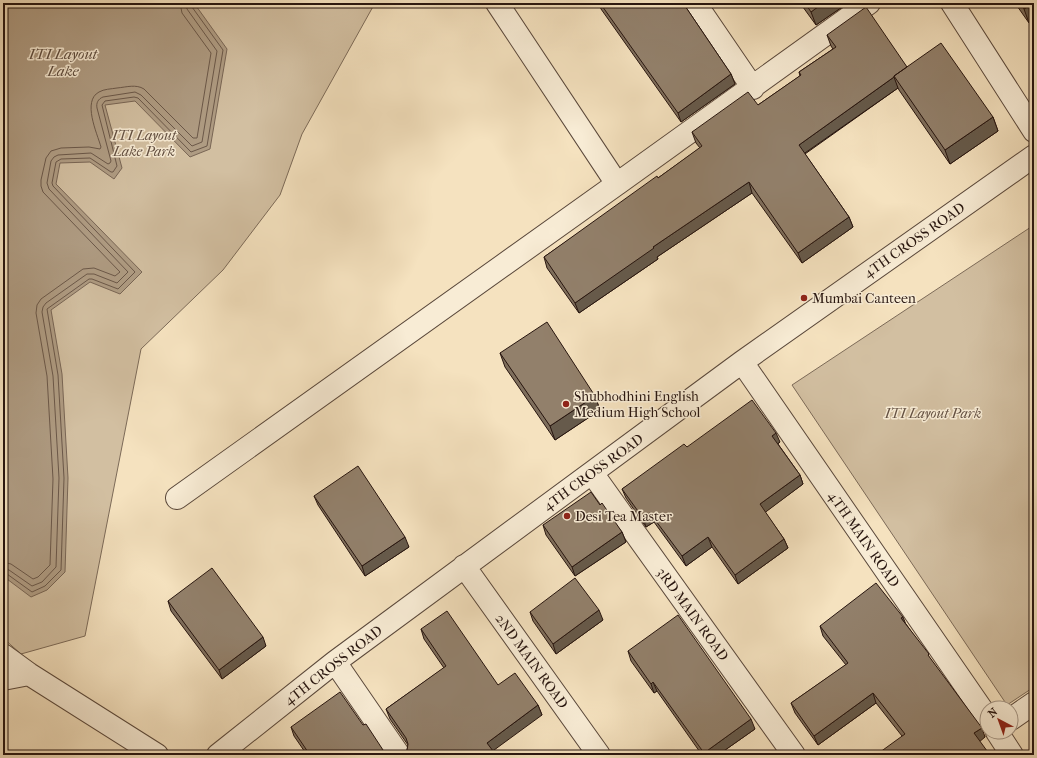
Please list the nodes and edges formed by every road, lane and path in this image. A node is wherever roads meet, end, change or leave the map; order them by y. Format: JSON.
{"nodes":[{"id":1,"x":497,"y":3,"type":"edge"},
{"id":2,"x":695,"y":3,"type":"edge"},
{"id":3,"x":869,"y":3,"type":"edge"},
{"id":4,"x":952,"y":3,"type":"edge"},
{"id":5,"x":753,"y":88,"type":"junction"},
{"id":6,"x":1034,"y":131,"type":"edge"},
{"id":7,"x":1034,"y":156,"type":"edge"},
{"id":8,"x":617,"y":184,"type":"junction"},
{"id":9,"x":742,"y":362,"type":"junction"},
{"id":10,"x":592,"y":473,"type":"junction"},
{"id":11,"x":177,"y":498,"type":"dead end"},
{"id":12,"x":464,"y":566,"type":"junction"},
{"id":13,"x":3,"y":655,"type":"edge"},
{"id":14,"x":335,"y":662,"type":"junction"},
{"id":15,"x":30,"y":674,"type":"junction"},
{"id":16,"x":3,"y":679,"type":"edge"},
{"id":17,"x":1034,"y":703,"type":"edge"},
{"id":18,"x":979,"y":705,"type":"edge"},
{"id":19,"x":1019,"y":713,"type":"edge"},
{"id":20,"x":1002,"y":740,"type":"edge"},
{"id":21,"x":157,"y":755,"type":"edge"},
{"id":22,"x":218,"y":755,"type":"edge"},
{"id":23,"x":399,"y":755,"type":"edge"},
{"id":24,"x":599,"y":755,"type":"edge"},
{"id":25,"x":794,"y":755,"type":"edge"},
{"id":26,"x":1012,"y":755,"type":"edge"}],
"edges":[{"from":1,"to":8,"type":"street"},
{"from":2,"to":5,"type":"street"},
{"from":3,"to":5,"type":"street"},
{"from":4,"to":6,"type":"street"},
{"from":5,"to":8,"type":"street"},
{"from":7,"to":9,"type":"street","name":"4TH CROSS ROAD"},
{"from":8,"to":11,"type":"street"},
{"from":9,"to":10,"type":"street","name":"4TH CROSS ROAD"},
{"from":9,"to":18,"type":"street","name":"4TH MAIN ROAD"},
{"from":10,"to":12,"type":"street","name":"4TH CROSS ROAD"},
{"from":10,"to":25,"type":"street","name":"3RD MAIN ROAD"},
{"from":12,"to":14,"type":"street","name":"4TH CROSS ROAD"},
{"from":12,"to":24,"type":"street","name":"2ND MAIN ROAD"},
{"from":13,"to":15,"type":"street"},
{"from":14,"to":22,"type":"street","name":"4TH CROSS ROAD"},
{"from":14,"to":23,"type":"street"},
{"from":15,"to":16,"type":"street"},
{"from":15,"to":21,"type":"street"},
{"from":17,"to":19,"type":"street"},
{"from":20,"to":26,"type":"street"}]}
